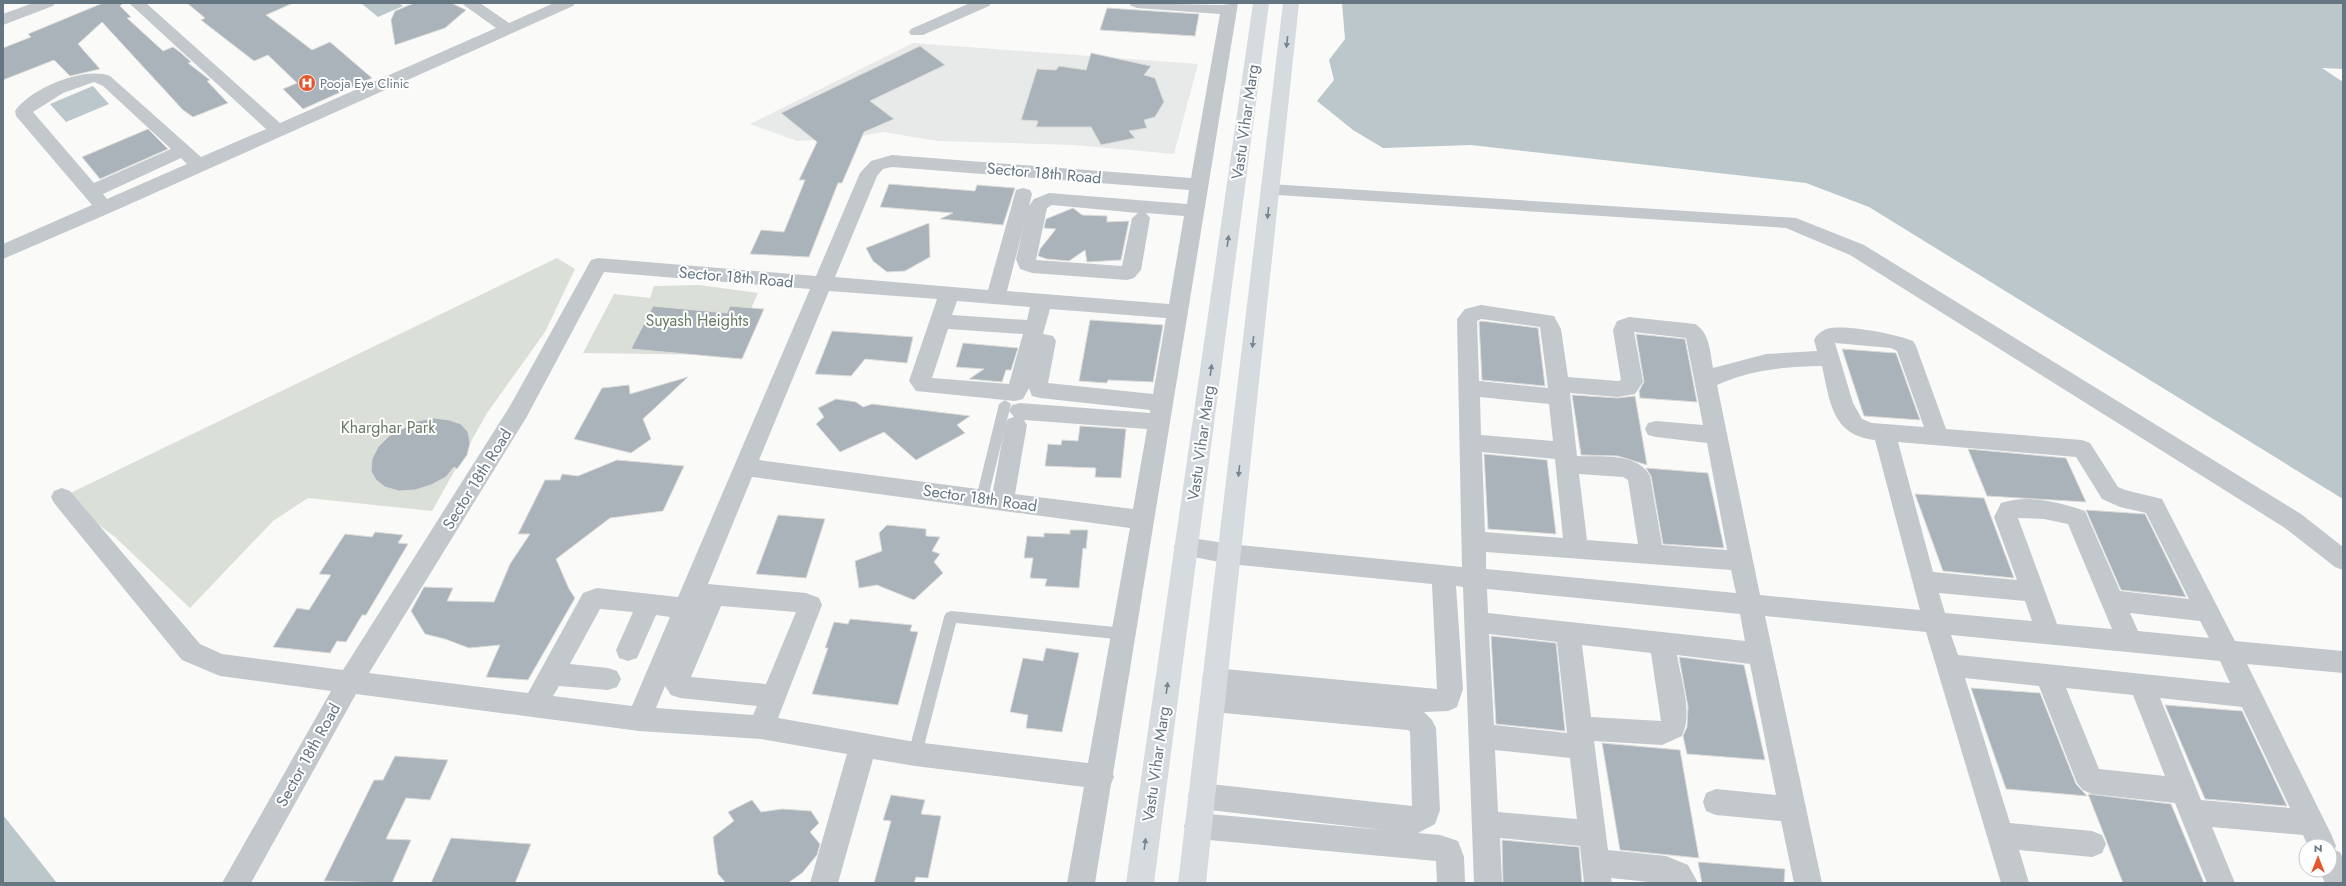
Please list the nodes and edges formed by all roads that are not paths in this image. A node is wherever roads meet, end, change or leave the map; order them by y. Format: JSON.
{"nodes":[{"id":1,"x":47,"y":3,"type":"edge"},
{"id":2,"x":137,"y":3,"type":"edge"},
{"id":3,"x":469,"y":3,"type":"edge"},
{"id":4,"x":567,"y":3,"type":"edge"},
{"id":5,"x":983,"y":3,"type":"edge"},
{"id":6,"x":1137,"y":3,"type":"edge"},
{"id":7,"x":1261,"y":3,"type":"edge"},
{"id":8,"x":1291,"y":3,"type":"edge"},
{"id":9,"x":1230,"y":7,"type":"edge"},
{"id":10,"x":3,"y":20,"type":"edge"},
{"id":11,"x":507,"y":29,"type":"junction"},
{"id":12,"x":917,"y":32,"type":"dead end"},
{"id":13,"x":278,"y":132,"type":"junction"},
{"id":14,"x":183,"y":150,"type":"junction"},
{"id":15,"x":200,"y":166,"type":"junction"},
{"id":16,"x":1200,"y":185,"type":"junction"},
{"id":17,"x":1270,"y":190,"type":"junction"},
{"id":18,"x":91,"y":192,"type":"junction"},
{"id":19,"x":1022,"y":194,"type":"dead end"},
{"id":20,"x":105,"y":208,"type":"junction"},
{"id":21,"x":1195,"y":212,"type":"junction"},
{"id":22,"x":1141,"y":218,"type":"dead end"},
{"id":23,"x":3,"y":252,"type":"edge"},
{"id":24,"x":822,"y":284,"type":"junction"},
{"id":25,"x":949,"y":294,"type":"junction"},
{"id":26,"x":996,"y":298,"type":"junction"},
{"id":27,"x":1049,"y":302,"type":"junction"},
{"id":28,"x":1178,"y":312,"type":"junction"},
{"id":29,"x":940,"y":321,"type":"junction"},
{"id":30,"x":1035,"y":328,"type":"junction"},
{"id":31,"x":1830,"y":358,"type":"junction"},
{"id":32,"x":1705,"y":381,"type":"junction"},
{"id":33,"x":1469,"y":388,"type":"junction"},
{"id":34,"x":1559,"y":391,"type":"junction"},
{"id":35,"x":1159,"y":412,"type":"junction"},
{"id":36,"x":1656,"y":429,"type":"dead end"},
{"id":37,"x":1884,"y":432,"type":"junction"},
{"id":38,"x":1716,"y":435,"type":"junction"},
{"id":39,"x":1938,"y":436,"type":"junction"},
{"id":40,"x":1470,"y":442,"type":"junction"},
{"id":41,"x":1566,"y":458,"type":"junction"},
{"id":42,"x":745,"y":467,"type":"junction"},
{"id":43,"x":62,"y":497,"type":"dead end"},
{"id":44,"x":992,"y":500,"type":"junction"},
{"id":45,"x":1144,"y":520,"type":"junction"},
{"id":46,"x":1474,"y":541,"type":"junction"},
{"id":47,"x":1186,"y":547,"type":"junction"},
{"id":48,"x":1576,"y":549,"type":"junction"},
{"id":49,"x":1230,"y":554,"type":"junction"},
{"id":50,"x":1652,"y":555,"type":"junction"},
{"id":51,"x":2343,"y":560,"type":"edge"},
{"id":52,"x":1741,"y":562,"type":"junction"},
{"id":53,"x":1443,"y":574,"type":"junction"},
{"id":54,"x":1476,"y":578,"type":"junction"},
{"id":55,"x":1924,"y":581,"type":"junction"},
{"id":56,"x":2034,"y":592,"type":"junction"},
{"id":57,"x":697,"y":598,"type":"junction"},
{"id":58,"x":2113,"y":601,"type":"junction"},
{"id":59,"x":649,"y":604,"type":"junction"},
{"id":60,"x":1750,"y":604,"type":"junction"},
{"id":61,"x":2208,"y":611,"type":"junction"},
{"id":62,"x":1476,"y":622,"type":"junction"},
{"id":63,"x":1935,"y":622,"type":"junction"},
{"id":64,"x":1568,"y":632,"type":"junction"},
{"id":65,"x":1125,"y":634,"type":"junction"},
{"id":66,"x":2049,"y":634,"type":"junction"},
{"id":67,"x":2130,"y":642,"type":"junction"},
{"id":68,"x":1662,"y":643,"type":"junction"},
{"id":69,"x":628,"y":650,"type":"dead end"},
{"id":70,"x":2228,"y":651,"type":"junction"},
{"id":71,"x":1760,"y":654,"type":"junction"},
{"id":72,"x":2343,"y":662,"type":"edge"},
{"id":73,"x":1948,"y":665,"type":"junction"},
{"id":74,"x":552,"y":674,"type":"junction"},
{"id":75,"x":2048,"y":675,"type":"junction"},
{"id":76,"x":608,"y":679,"type":"dead end"},
{"id":77,"x":349,"y":682,"type":"junction"},
{"id":78,"x":2142,"y":685,"type":"junction"},
{"id":79,"x":1214,"y":689,"type":"junction"},
{"id":80,"x":773,"y":696,"type":"junction"},
{"id":81,"x":2250,"y":696,"type":"junction"},
{"id":82,"x":535,"y":705,"type":"junction"},
{"id":83,"x":639,"y":719,"type":"junction"},
{"id":84,"x":761,"y":727,"type":"junction"},
{"id":85,"x":1481,"y":736,"type":"junction"},
{"id":86,"x":1581,"y":738,"type":"junction"},
{"id":87,"x":863,"y":746,"type":"junction"},
{"id":88,"x":915,"y":754,"type":"junction"},
{"id":89,"x":1101,"y":777,"type":"junction"},
{"id":90,"x":1201,"y":796,"type":"junction"},
{"id":91,"x":1716,"y":802,"type":"dead end"},
{"id":92,"x":2188,"y":802,"type":"junction"},
{"id":93,"x":1792,"y":809,"type":"junction"},
{"id":94,"x":1486,"y":824,"type":"junction"},
{"id":95,"x":1198,"y":826,"type":"junction"},
{"id":96,"x":1592,"y":834,"type":"junction"},
{"id":97,"x":2000,"y":835,"type":"junction"},
{"id":98,"x":2317,"y":835,"type":"edge"},
{"id":99,"x":2092,"y":844,"type":"dead end"},
{"id":100,"x":1597,"y":873,"type":"edge"},
{"id":101,"x":236,"y":883,"type":"edge"},
{"id":102,"x":824,"y":883,"type":"edge"},
{"id":103,"x":1081,"y":883,"type":"edge"},
{"id":104,"x":1140,"y":883,"type":"edge"},
{"id":105,"x":1192,"y":883,"type":"edge"},
{"id":106,"x":1451,"y":883,"type":"edge"},
{"id":107,"x":1488,"y":883,"type":"edge"},
{"id":108,"x":1684,"y":883,"type":"edge"},
{"id":109,"x":1808,"y":883,"type":"edge"},
{"id":110,"x":2015,"y":883,"type":"edge"},
{"id":111,"x":2221,"y":883,"type":"edge"}],
"edges":[{"from":1,"to":10,"type":"street"},
{"from":2,"to":13,"type":"street"},
{"from":3,"to":11,"type":"street"},
{"from":4,"to":11,"type":"street"},
{"from":5,"to":12,"type":"street"},
{"from":6,"to":9,"type":"street"},
{"from":47,"to":7,"type":"main road","name":"Vastu Vihar Marg","one_way":true},
{"from":8,"to":17,"type":"main road","name":"Vastu Vihar Marg","one_way":true},
{"from":9,"to":16,"type":"street"},
{"from":11,"to":13,"type":"street"},
{"from":13,"to":15,"type":"street"},
{"from":14,"to":15,"type":"street"},
{"from":14,"to":18,"type":"street"},
{"from":14,"to":18,"type":"street"},
{"from":15,"to":20,"type":"street"},
{"from":16,"to":21,"type":"street"},
{"from":16,"to":24,"type":"street","name":"Sector 18th Road"},
{"from":17,"to":49,"type":"main road","name":"Vastu Vihar Marg","one_way":true},
{"from":17,"to":51,"type":"street"},
{"from":18,"to":20,"type":"street"},
{"from":19,"to":26,"type":"street"},
{"from":20,"to":23,"type":"street"},
{"from":21,"to":22,"type":"street"},
{"from":21,"to":28,"type":"street"},
{"from":24,"to":25,"type":"street","name":"Sector 18th Road"},
{"from":24,"to":42,"type":"street","name":"Sector 18th Road"},
{"from":24,"to":77,"type":"street","name":"Sector 18th Road"},
{"from":25,"to":26,"type":"street","name":"Sector 18th Road"},
{"from":25,"to":29,"type":"street"},
{"from":26,"to":27,"type":"street","name":"Sector 18th Road"},
{"from":27,"to":28,"type":"street","name":"Sector 18th Road"},
{"from":27,"to":30,"type":"street"},
{"from":27,"to":35,"type":"street"},
{"from":28,"to":35,"type":"street"},
{"from":29,"to":30,"type":"street"},
{"from":29,"to":30,"type":"street"},
{"from":31,"to":32,"type":"street"},
{"from":31,"to":37,"type":"street"},
{"from":31,"to":39,"type":"street"},
{"from":32,"to":34,"type":"street"},
{"from":32,"to":38,"type":"street"},
{"from":33,"to":34,"type":"street"},
{"from":33,"to":34,"type":"street"},
{"from":33,"to":40,"type":"street"},
{"from":34,"to":41,"type":"street"},
{"from":35,"to":44,"type":"street"},
{"from":35,"to":45,"type":"street"},
{"from":36,"to":38,"type":"street"},
{"from":37,"to":39,"type":"street"},
{"from":37,"to":55,"type":"street"},
{"from":38,"to":52,"type":"street"},
{"from":39,"to":61,"type":"street"},
{"from":40,"to":41,"type":"street"},
{"from":40,"to":46,"type":"street"},
{"from":41,"to":48,"type":"street"},
{"from":41,"to":50,"type":"street"},
{"from":42,"to":44,"type":"street","name":"Sector 18th Road"},
{"from":42,"to":57,"type":"street","name":"Sector 18th Road"},
{"from":43,"to":77,"type":"street"},
{"from":44,"to":45,"type":"street","name":"Sector 18th Road"},
{"from":45,"to":65,"type":"street"},
{"from":46,"to":48,"type":"street"},
{"from":46,"to":54,"type":"street"},
{"from":47,"to":49,"type":"street"},
{"from":104,"to":47,"type":"main road","name":"Vastu Vihar Marg","one_way":true},
{"from":48,"to":50,"type":"street"},
{"from":49,"to":53,"type":"street"},
{"from":49,"to":79,"type":"main road","name":"Vastu Vihar Marg"},
{"from":50,"to":52,"type":"street"},
{"from":52,"to":60,"type":"street"},
{"from":53,"to":54,"type":"street"},
{"from":53,"to":79,"type":"street"},
{"from":54,"to":60,"type":"street"},
{"from":54,"to":62,"type":"street"},
{"from":55,"to":56,"type":"street"},
{"from":55,"to":63,"type":"street"},
{"from":56,"to":58,"type":"street"},
{"from":56,"to":66,"type":"street"},
{"from":57,"to":59,"type":"street"},
{"from":57,"to":80,"type":"street"},
{"from":57,"to":80,"type":"street"},
{"from":57,"to":83,"type":"street","name":"Sector 18th Road"},
{"from":58,"to":61,"type":"street"},
{"from":58,"to":67,"type":"street"},
{"from":59,"to":69,"type":"street"},
{"from":59,"to":74,"type":"street"},
{"from":60,"to":63,"type":"street"},
{"from":60,"to":71,"type":"street"},
{"from":61,"to":70,"type":"street"},
{"from":62,"to":64,"type":"street"},
{"from":62,"to":85,"type":"street"},
{"from":63,"to":66,"type":"street"},
{"from":63,"to":73,"type":"street"},
{"from":64,"to":68,"type":"street"},
{"from":64,"to":86,"type":"street"},
{"from":65,"to":88,"type":"lane"},
{"from":65,"to":89,"type":"street"},
{"from":66,"to":67,"type":"street"},
{"from":67,"to":70,"type":"street"},
{"from":68,"to":71,"type":"street"},
{"from":68,"to":86,"type":"street"},
{"from":70,"to":72,"type":"street"},
{"from":70,"to":81,"type":"street"},
{"from":71,"to":93,"type":"street"},
{"from":73,"to":75,"type":"street"},
{"from":73,"to":97,"type":"street"},
{"from":74,"to":76,"type":"street"},
{"from":74,"to":82,"type":"street"},
{"from":75,"to":78,"type":"street"},
{"from":75,"to":92,"type":"street"},
{"from":77,"to":82,"type":"street"},
{"from":77,"to":101,"type":"street","name":"Sector 18th Road"},
{"from":78,"to":81,"type":"street"},
{"from":78,"to":92,"type":"street"},
{"from":79,"to":90,"type":"main road","name":"Vastu Vihar Marg"},
{"from":79,"to":90,"type":"street"},
{"from":80,"to":84,"type":"street"},
{"from":81,"to":98,"type":"street"},
{"from":82,"to":83,"type":"street"},
{"from":83,"to":84,"type":"street"},
{"from":84,"to":87,"type":"street"},
{"from":85,"to":86,"type":"street"},
{"from":85,"to":94,"type":"street"},
{"from":86,"to":96,"type":"street"},
{"from":87,"to":88,"type":"street"},
{"from":87,"to":102,"type":"street"},
{"from":88,"to":89,"type":"street"},
{"from":89,"to":103,"type":"street"},
{"from":90,"to":95,"type":"main road","name":"Vastu Vihar Marg"},
{"from":91,"to":93,"type":"street"},
{"from":92,"to":98,"type":"street"},
{"from":92,"to":111,"type":"street"},
{"from":93,"to":109,"type":"street"},
{"from":94,"to":96,"type":"street"},
{"from":94,"to":107,"type":"street"},
{"from":95,"to":105,"type":"main road","name":"Vastu Vihar Marg"},
{"from":95,"to":106,"type":"street"},
{"from":96,"to":100,"type":"street"},
{"from":97,"to":99,"type":"street"},
{"from":97,"to":110,"type":"street"},
{"from":100,"to":108,"type":"street"}]}
